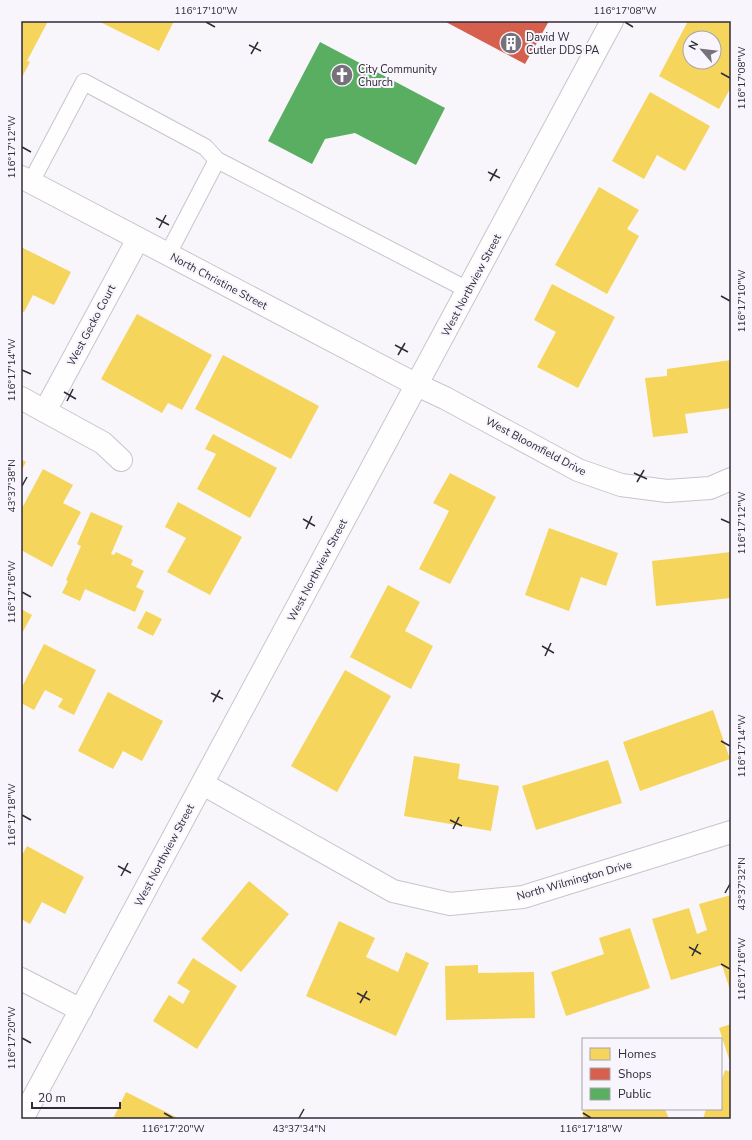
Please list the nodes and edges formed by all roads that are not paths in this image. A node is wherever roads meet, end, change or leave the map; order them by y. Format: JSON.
{"nodes":[{"id":1,"x":612,"y":21,"type":"edge"},
{"id":2,"x":217,"y":160,"type":"junction"},
{"id":3,"x":26,"y":179,"type":"edge"},
{"id":4,"x":138,"y":238,"type":"junction"},
{"id":5,"x":168,"y":254,"type":"junction"},
{"id":6,"x":468,"y":290,"type":"junction"},
{"id":7,"x":416,"y":385,"type":"junction"},
{"id":8,"x":21,"y":398,"type":"edge"},
{"id":9,"x":45,"y":411,"type":"junction"},
{"id":10,"x":121,"y":460,"type":"dead end"},
{"id":11,"x":731,"y":479,"type":"edge"},
{"id":12,"x":203,"y":784,"type":"junction"},
{"id":13,"x":731,"y":832,"type":"edge"},
{"id":14,"x":21,"y":979,"type":"edge"},
{"id":15,"x":81,"y":1010,"type":"junction"},
{"id":16,"x":22,"y":1119,"type":"edge"}],
"edges":[{"from":1,"to":6,"type":"street","name":"West Northview Street"},
{"from":2,"to":3,"type":"lane"},
{"from":2,"to":5,"type":"lane"},
{"from":2,"to":6,"type":"lane"},
{"from":3,"to":4,"type":"street","name":"North Christine Street"},
{"from":4,"to":5,"type":"street","name":"North Christine Street"},
{"from":4,"to":9,"type":"street","name":"West Gecko Court"},
{"from":5,"to":7,"type":"street","name":"North Christine Street"},
{"from":6,"to":7,"type":"street","name":"West Northview Street"},
{"from":7,"to":11,"type":"street","name":"West Bloomfield Drive"},
{"from":7,"to":12,"type":"street","name":"West Northview Street"},
{"from":8,"to":9,"type":"street"},
{"from":9,"to":10,"type":"street"},
{"from":12,"to":13,"type":"street","name":"North Wilmington Drive"},
{"from":12,"to":15,"type":"street","name":"West Northview Street"},
{"from":14,"to":15,"type":"street"},
{"from":15,"to":16,"type":"street","name":"West Northview Street"}]}
